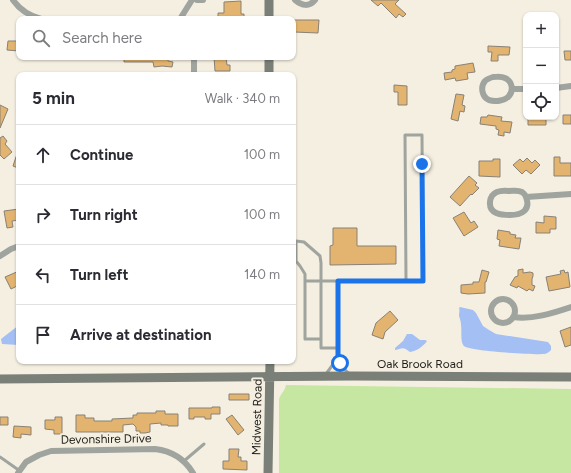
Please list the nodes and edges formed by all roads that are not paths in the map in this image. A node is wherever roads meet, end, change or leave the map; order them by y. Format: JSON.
{"nodes":[{"id":1,"x":13,"y":0,"type":"edge"},
{"id":2,"x":192,"y":0,"type":"edge"},
{"id":3,"x":197,"y":0,"type":"edge"},
{"id":4,"x":203,"y":0,"type":"edge"},
{"id":5,"x":269,"y":0,"type":"edge"},
{"id":6,"x":295,"y":0,"type":"edge"},
{"id":7,"x":314,"y":0,"type":"edge"},
{"id":8,"x":32,"y":16,"type":"edge"},
{"id":9,"x":182,"y":16,"type":"edge"},
{"id":10,"x":269,"y":16,"type":"edge"},
{"id":11,"x":194,"y":60,"type":"edge"},
{"id":12,"x":269,"y":60,"type":"edge"},
{"id":13,"x":194,"y":72,"type":"edge"},
{"id":14,"x":269,"y":72,"type":"edge"},
{"id":15,"x":571,"y":86,"type":"edge"},
{"id":16,"x":559,"y":88,"type":"edge"},
{"id":17,"x":512,"y":89,"type":"junction"},
{"id":18,"x":523,"y":89,"type":"edge"},
{"id":19,"x":571,"y":194,"type":"edge"},
{"id":20,"x":526,"y":197,"type":"junction"},
{"id":21,"x":296,"y":241,"type":"edge"},
{"id":22,"x":16,"y":248,"type":"edge"},
{"id":23,"x":0,"y":256,"type":"edge"},
{"id":24,"x":296,"y":263,"type":"edge"},
{"id":25,"x":305,"y":281,"type":"junction"},
{"id":26,"x":321,"y":281,"type":"junction"},
{"id":27,"x":338,"y":281,"type":"junction"},
{"id":28,"x":406,"y":281,"type":"junction"},
{"id":29,"x":571,"y":307,"type":"edge"},
{"id":30,"x":513,"y":317,"type":"dead end"},
{"id":31,"x":321,"y":339,"type":"junction"},
{"id":32,"x":338,"y":348,"type":"junction"},
{"id":33,"x":338,"y":355,"type":"junction"},
{"id":34,"x":270,"y":364,"type":"edge"},
{"id":35,"x":324,"y":376,"type":"junction"},
{"id":36,"x":353,"y":376,"type":"junction"},
{"id":37,"x":270,"y":377,"type":"junction"},
{"id":38,"x":571,"y":377,"type":"edge"},
{"id":39,"x":0,"y":379,"type":"edge"},
{"id":40,"x":204,"y":444,"type":"dead end"},
{"id":41,"x":0,"y":457,"type":"edge"},
{"id":42,"x":184,"y":461,"type":"junction"},
{"id":43,"x":19,"y":472,"type":"edge"},
{"id":44,"x":193,"y":473,"type":"edge"},
{"id":45,"x":268,"y":473,"type":"edge"}],
"edges":[{"from":1,"to":8,"type":"street"},
{"from":2,"to":9,"type":"street"},
{"from":3,"to":4,"type":"street"},
{"from":5,"to":10,"type":"main road"},
{"from":6,"to":7,"type":"street"},
{"from":11,"to":13,"type":"street"},
{"from":12,"to":14,"type":"main road"},
{"from":15,"to":16,"type":"street"},
{"from":17,"to":17,"type":"street"},
{"from":17,"to":18,"type":"street"},
{"from":19,"to":20,"type":"street"},
{"from":20,"to":20,"type":"street"},
{"from":21,"to":26,"type":"lane"},
{"from":22,"to":23,"type":"street"},
{"from":24,"to":25,"type":"lane"},
{"from":25,"to":26,"type":"lane"},
{"from":25,"to":31,"type":"lane"},
{"from":26,"to":27,"type":"lane"},
{"from":26,"to":31,"type":"lane"},
{"from":27,"to":28,"type":"lane"},
{"from":27,"to":32,"type":"lane"},
{"from":28,"to":28,"type":"lane"},
{"from":29,"to":30,"type":"street"},
{"from":31,"to":32,"type":"lane"},
{"from":32,"to":33,"type":"lane"},
{"from":33,"to":35,"type":"lane"},
{"from":33,"to":36,"type":"lane"},
{"from":34,"to":37,"type":"main road","name":"Midwest Road"},
{"from":35,"to":36,"type":"main road","name":"Oak Brook Road"},
{"from":35,"to":37,"type":"main road","name":"Oak Brook Road"},
{"from":36,"to":38,"type":"main road","name":"Oak Brook Road"},
{"from":37,"to":39,"type":"main road","name":"Oak Brook Road"},
{"from":37,"to":45,"type":"main road","name":"Midwest Road"},
{"from":40,"to":42,"type":"lane"},
{"from":41,"to":43,"type":"lane"},
{"from":42,"to":43,"type":"street","name":"Devonshire Drive"},
{"from":42,"to":44,"type":"street","name":"Devonshire Drive"}]}
